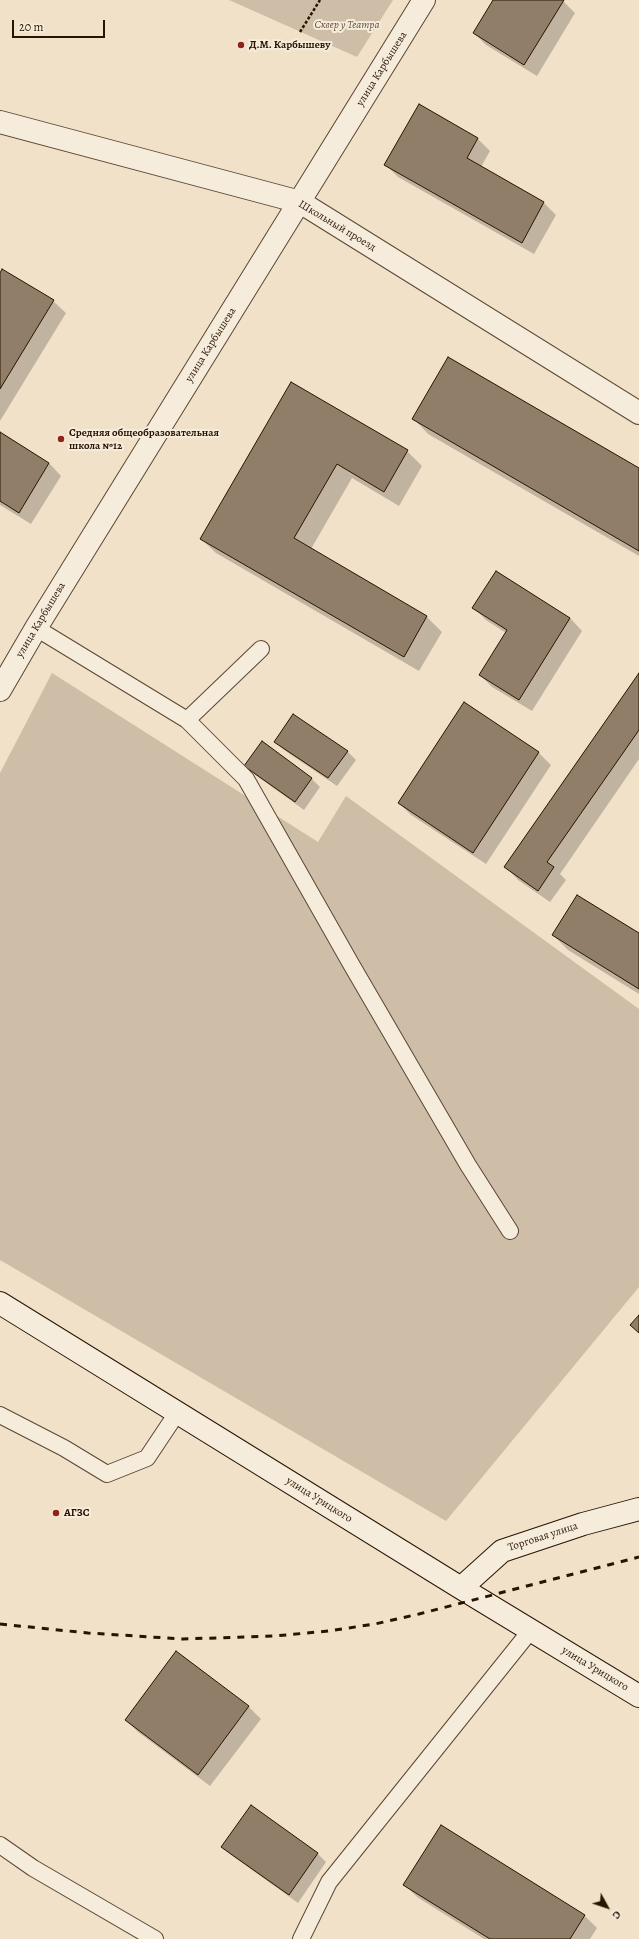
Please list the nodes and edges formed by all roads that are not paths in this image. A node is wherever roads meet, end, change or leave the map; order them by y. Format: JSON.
{"nodes":[{"id":1,"x":424,"y":0,"type":"edge"},
{"id":2,"x":0,"y":122,"type":"edge"},
{"id":3,"x":300,"y":202,"type":"junction"},
{"id":4,"x":639,"y":413,"type":"edge"},
{"id":5,"x":36,"y":628,"type":"junction"},
{"id":6,"x":261,"y":649,"type":"dead end"},
{"id":7,"x":0,"y":690,"type":"edge"},
{"id":8,"x":187,"y":720,"type":"junction"},
{"id":9,"x":510,"y":1231,"type":"dead end"},
{"id":10,"x":0,"y":1303,"type":"edge"},
{"id":11,"x":177,"y":1413,"type":"junction"},
{"id":12,"x":0,"y":1415,"type":"edge"},
{"id":13,"x":639,"y":1509,"type":"edge"},
{"id":14,"x":461,"y":1588,"type":"junction"},
{"id":15,"x":531,"y":1630,"type":"junction"},
{"id":16,"x":639,"y":1696,"type":"edge"},
{"id":17,"x":0,"y":1845,"type":"edge"},
{"id":18,"x":155,"y":1939,"type":"edge"},
{"id":19,"x":301,"y":1939,"type":"edge"}],
"edges":[{"from":1,"to":3,"type":"street","name":"улица Карбышева"},
{"from":2,"to":3,"type":"street","name":"Школьный проезд"},
{"from":3,"to":4,"type":"street","name":"Школьный проезд"},
{"from":3,"to":5,"type":"street","name":"улица Карбышева"},
{"from":5,"to":7,"type":"street","name":"улица Карбышева"},
{"from":5,"to":8,"type":"lane"},
{"from":6,"to":8,"type":"lane"},
{"from":8,"to":9,"type":"lane"},
{"from":10,"to":11,"type":"street","name":"улица Урицкого"},
{"from":11,"to":12,"type":"lane"},
{"from":11,"to":14,"type":"street","name":"улица Урицкого"},
{"from":13,"to":14,"type":"street","name":"Торговая улица"},
{"from":14,"to":15,"type":"street","name":"улица Урицкого"},
{"from":15,"to":16,"type":"street","name":"улица Урицкого"},
{"from":15,"to":19,"type":"lane"},
{"from":17,"to":18,"type":"lane"}]}
